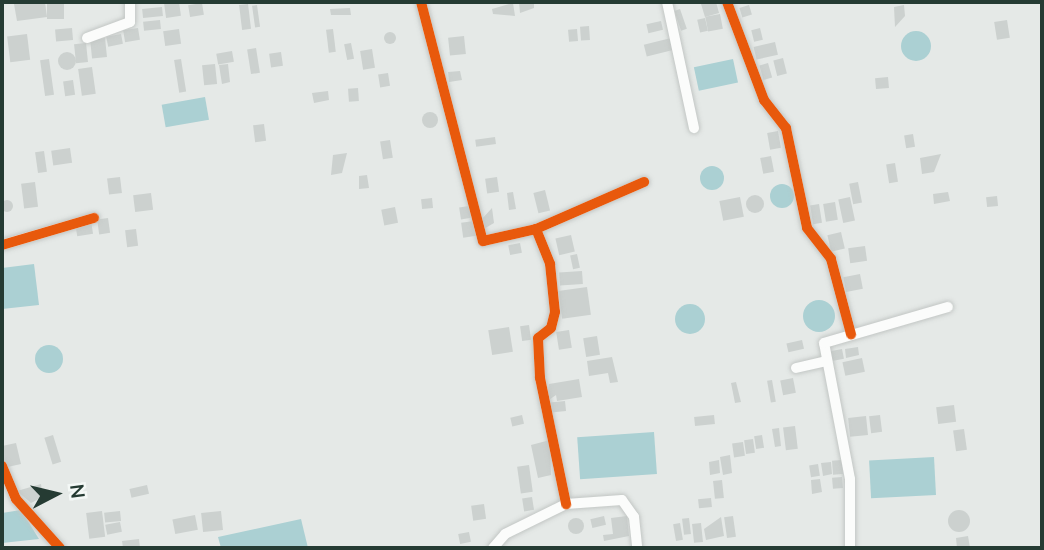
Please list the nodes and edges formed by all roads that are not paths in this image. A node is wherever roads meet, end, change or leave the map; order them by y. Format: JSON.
{"nodes":[{"id":1,"x":130,"y":2,"type":"edge"},
{"id":2,"x":421,"y":2,"type":"edge"},
{"id":3,"x":667,"y":2,"type":"edge"},
{"id":4,"x":727,"y":2,"type":"edge"},
{"id":5,"x":87,"y":38,"type":"dead end"},
{"id":6,"x":694,"y":128,"type":"dead end"},
{"id":7,"x":644,"y":182,"type":"dead end"},
{"id":8,"x":94,"y":218,"type":"dead end"},
{"id":9,"x":536,"y":229,"type":"junction"},
{"id":10,"x":2,"y":245,"type":"edge"},
{"id":11,"x":948,"y":307,"type":"dead end"},
{"id":12,"x":851,"y":334,"type":"junction"},
{"id":13,"x":827,"y":361,"type":"junction"},
{"id":14,"x":796,"y":368,"type":"dead end"},
{"id":15,"x":2,"y":466,"type":"edge"},
{"id":16,"x":566,"y":504,"type":"junction"},
{"id":17,"x":60,"y":548,"type":"edge"},
{"id":18,"x":493,"y":548,"type":"edge"},
{"id":19,"x":637,"y":548,"type":"edge"},
{"id":20,"x":850,"y":548,"type":"edge"}],
"edges":[{"from":1,"to":5,"type":"street"},
{"from":2,"to":9,"type":"street"},
{"from":3,"to":6,"type":"street"},
{"from":4,"to":12,"type":"street"},
{"from":7,"to":9,"type":"street"},
{"from":8,"to":10,"type":"street"},
{"from":9,"to":16,"type":"street"},
{"from":11,"to":12,"type":"street"},
{"from":12,"to":13,"type":"street"},
{"from":13,"to":14,"type":"street"},
{"from":13,"to":20,"type":"street"},
{"from":15,"to":17,"type":"street"},
{"from":16,"to":18,"type":"street"},
{"from":16,"to":19,"type":"street"}]}
